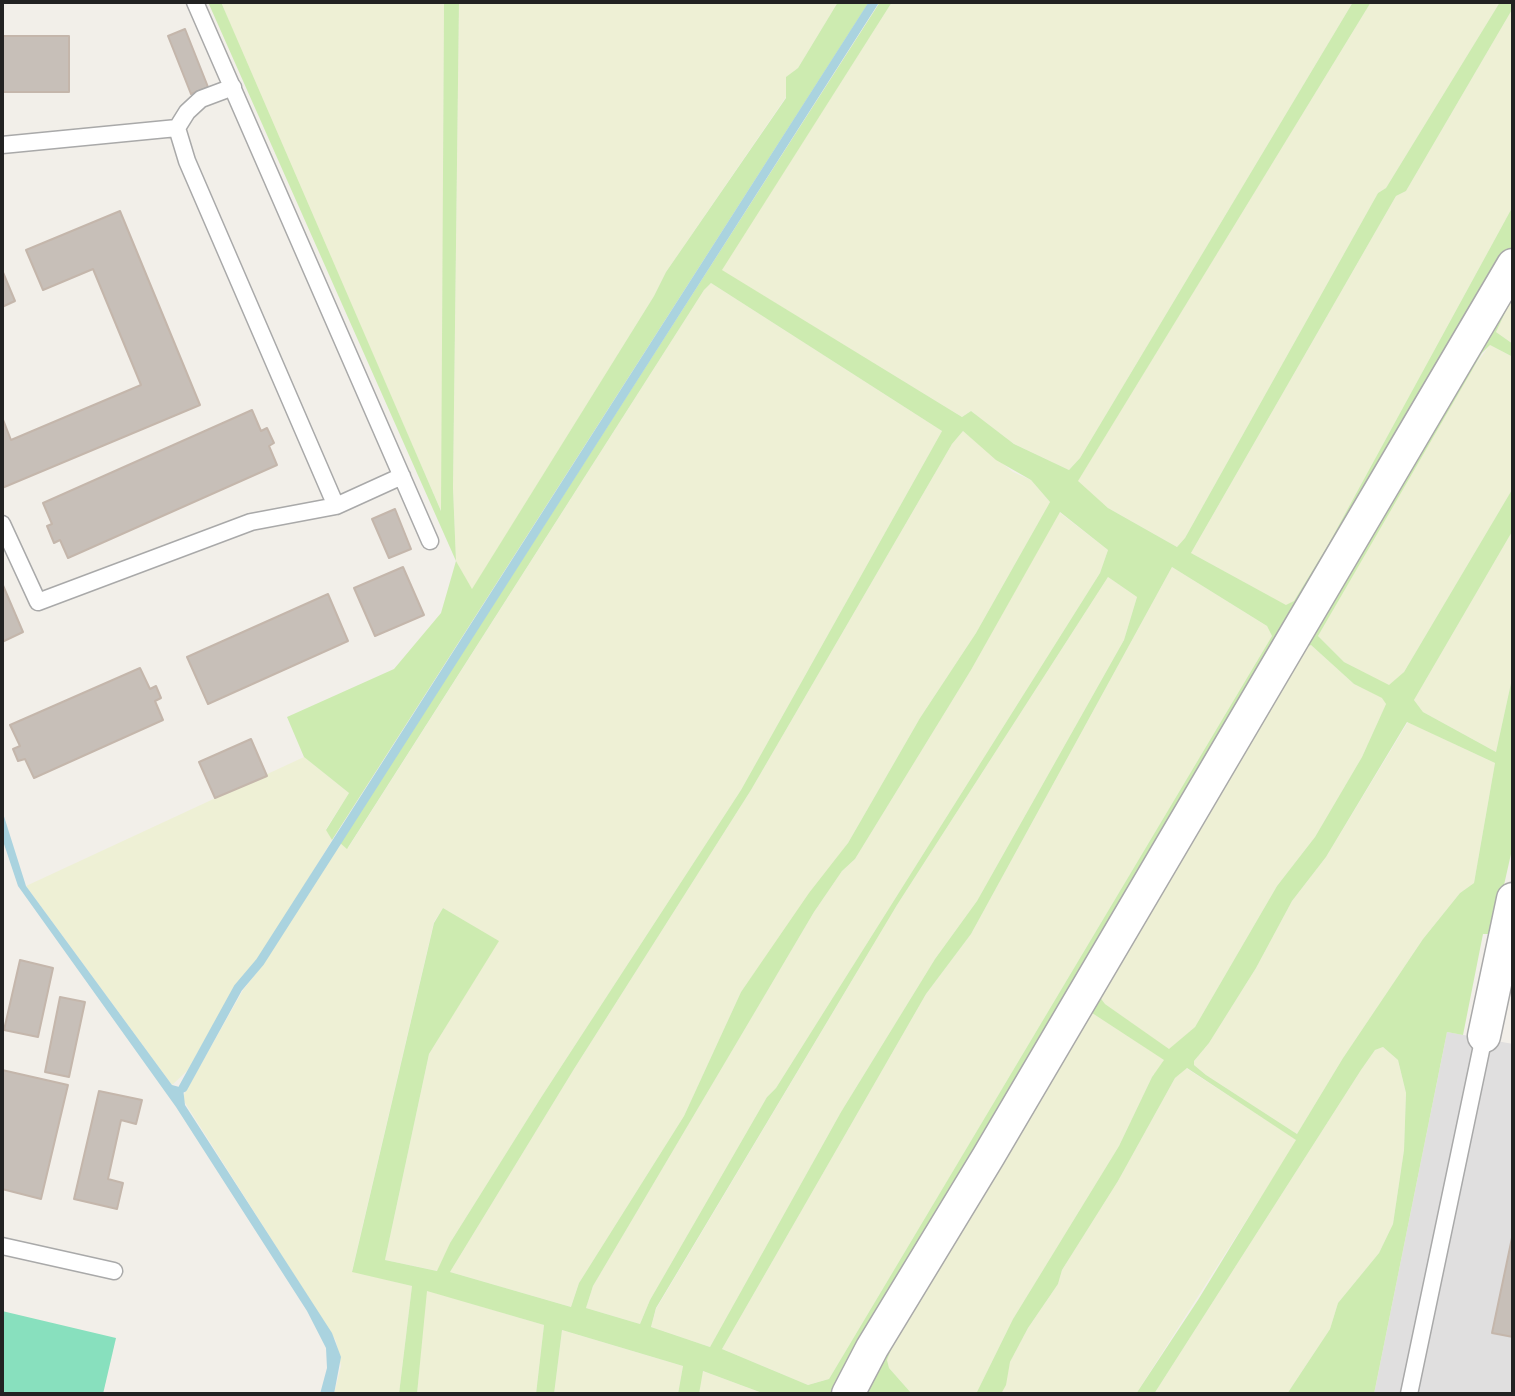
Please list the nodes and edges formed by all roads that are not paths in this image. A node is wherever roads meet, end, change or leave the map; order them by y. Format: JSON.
{"nodes":[{"id":1,"x":195,"y":2,"type":"edge"},
{"id":2,"x":233,"y":87,"type":"junction"},
{"id":3,"x":177,"y":128,"type":"junction"},
{"id":4,"x":2,"y":145,"type":"edge"},
{"id":5,"x":1513,"y":265,"type":"edge"},
{"id":6,"x":402,"y":476,"type":"junction"},
{"id":7,"x":336,"y":506,"type":"junction"},
{"id":8,"x":2,"y":524,"type":"edge"},
{"id":9,"x":430,"y":541,"type":"dead end"},
{"id":10,"x":1513,"y":899,"type":"edge"},
{"id":11,"x":1484,"y":1036,"type":"joint"},
{"id":12,"x":2,"y":1246,"type":"edge"},
{"id":13,"x":114,"y":1270,"type":"dead end"},
{"id":14,"x":848,"y":1394,"type":"edge"},
{"id":15,"x":1409,"y":1394,"type":"edge"}],
"edges":[{"from":1,"to":2,"type":"lane"},
{"from":2,"to":3,"type":"lane"},
{"from":2,"to":6,"type":"lane"},
{"from":3,"to":4,"type":"lane"},
{"from":3,"to":7,"type":"lane"},
{"from":5,"to":14,"type":"street"},
{"from":6,"to":7,"type":"lane"},
{"from":6,"to":9,"type":"lane"},
{"from":7,"to":8,"type":"lane"},
{"from":10,"to":11,"type":"street"},
{"from":11,"to":15,"type":"lane"},
{"from":12,"to":13,"type":"lane"}]}
